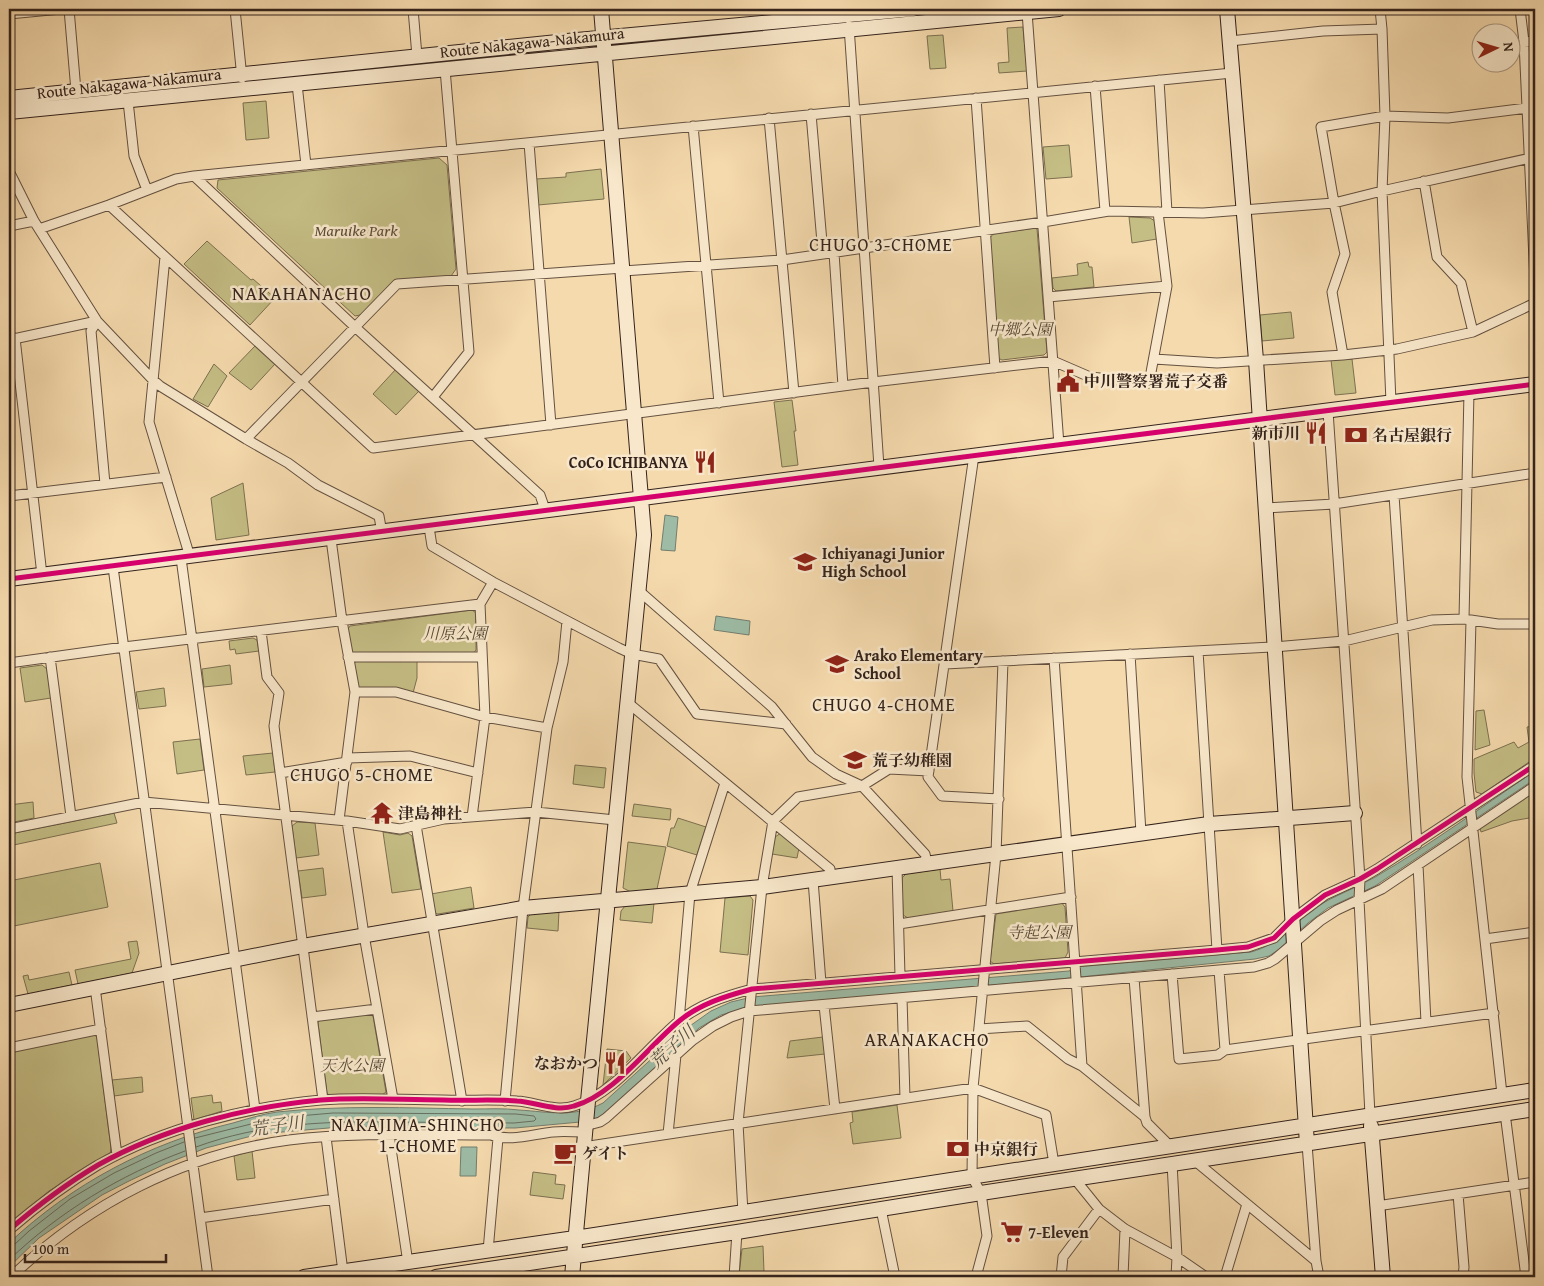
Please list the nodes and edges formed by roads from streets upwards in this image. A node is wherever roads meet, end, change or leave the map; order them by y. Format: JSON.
{"nodes":[{"id":1,"x":61,"y":9,"type":"edge"},
{"id":2,"x":69,"y":9,"type":"edge"},
{"id":3,"x":235,"y":9,"type":"edge"},
{"id":4,"x":413,"y":9,"type":"edge"},
{"id":5,"x":600,"y":9,"type":"edge"},
{"id":6,"x":913,"y":9,"type":"edge"},
{"id":7,"x":1059,"y":9,"type":"edge"},
{"id":8,"x":1227,"y":9,"type":"edge"},
{"id":9,"x":1380,"y":9,"type":"edge"},
{"id":10,"x":1520,"y":9,"type":"edge"},
{"id":11,"x":1027,"y":12,"type":"junction"},
{"id":12,"x":9,"y":14,"type":"edge"},
{"id":13,"x":850,"y":18,"type":"edge"},
{"id":14,"x":1382,"y":29,"type":"junction"},
{"id":15,"x":603,"y":38,"type":"junction"},
{"id":16,"x":1230,"y":41,"type":"junction"},
{"id":17,"x":1535,"y":41,"type":"edge"},
{"id":18,"x":1524,"y":42,"type":"junction"},
{"id":19,"x":604,"y":53,"type":"junction"},
{"id":20,"x":417,"y":56,"type":"junction"},
{"id":21,"x":445,"y":68,"type":"junction"},
{"id":22,"x":242,"y":73,"type":"junction"},
{"id":23,"x":1232,"y":73,"type":"junction"},
{"id":24,"x":1158,"y":80,"type":"junction"},
{"id":25,"x":297,"y":84,"type":"junction"},
{"id":26,"x":1095,"y":86,"type":"junction"},
{"id":27,"x":243,"y":89,"type":"junction"},
{"id":28,"x":76,"y":90,"type":"junction"},
{"id":29,"x":1033,"y":92,"type":"junction"},
{"id":30,"x":9,"y":98,"type":"edge"},
{"id":31,"x":976,"y":98,"type":"junction"},
{"id":32,"x":128,"y":100,"type":"junction"},
{"id":33,"x":1527,"y":108,"type":"junction"},
{"id":34,"x":854,"y":110,"type":"junction"},
{"id":35,"x":9,"y":112,"type":"edge"},
{"id":36,"x":811,"y":114,"type":"junction"},
{"id":37,"x":1385,"y":116,"type":"junction"},
{"id":38,"x":768,"y":118,"type":"junction"},
{"id":39,"x":693,"y":126,"type":"junction"},
{"id":40,"x":611,"y":134,"type":"junction"},
{"id":41,"x":528,"y":143,"type":"junction"},
{"id":42,"x":452,"y":150,"type":"junction"},
{"id":43,"x":1532,"y":158,"type":"edge"},
{"id":44,"x":306,"y":165,"type":"junction"},
{"id":45,"x":9,"y":171,"type":"edge"},
{"id":46,"x":194,"y":176,"type":"junction"},
{"id":47,"x":1424,"y":181,"type":"junction"},
{"id":48,"x":147,"y":190,"type":"junction"},
{"id":49,"x":1382,"y":191,"type":"junction"},
{"id":50,"x":1334,"y":203,"type":"junction"},
{"id":51,"x":110,"y":205,"type":"junction"},
{"id":52,"x":1244,"y":210,"type":"junction"},
{"id":53,"x":1104,"y":211,"type":"junction"},
{"id":54,"x":1163,"y":212,"type":"junction"},
{"id":55,"x":34,"y":221,"type":"junction"},
{"id":56,"x":1043,"y":222,"type":"junction"},
{"id":57,"x":9,"y":226,"type":"edge"},
{"id":58,"x":40,"y":229,"type":"junction"},
{"id":59,"x":985,"y":231,"type":"junction"},
{"id":60,"x":864,"y":248,"type":"junction"},
{"id":61,"x":834,"y":253,"type":"junction"},
{"id":62,"x":823,"y":254,"type":"junction"},
{"id":63,"x":166,"y":257,"type":"junction"},
{"id":64,"x":782,"y":260,"type":"junction"},
{"id":65,"x":706,"y":265,"type":"junction"},
{"id":66,"x":623,"y":270,"type":"junction"},
{"id":67,"x":539,"y":274,"type":"junction"},
{"id":68,"x":464,"y":280,"type":"junction"},
{"id":69,"x":1535,"y":281,"type":"edge"},
{"id":70,"x":1167,"y":286,"type":"junction"},
{"id":71,"x":1048,"y":296,"type":"junction"},
{"id":72,"x":1535,"y":303,"type":"edge"},
{"id":73,"x":97,"y":321,"type":"junction"},
{"id":74,"x":356,"y":327,"type":"junction"},
{"id":75,"x":1472,"y":332,"type":"junction"},
{"id":76,"x":12,"y":339,"type":"edge"},
{"id":77,"x":1389,"y":350,"type":"junction"},
{"id":78,"x":1343,"y":355,"type":"junction"},
{"id":79,"x":1154,"y":359,"type":"junction"},
{"id":80,"x":1256,"y":360,"type":"junction"},
{"id":81,"x":1053,"y":361,"type":"junction"},
{"id":82,"x":995,"y":368,"type":"junction"},
{"id":83,"x":153,"y":380,"type":"junction"},
{"id":84,"x":302,"y":381,"type":"junction"},
{"id":85,"x":874,"y":382,"type":"junction"},
{"id":86,"x":1535,"y":384,"type":"edge"},
{"id":87,"x":843,"y":386,"type":"junction"},
{"id":88,"x":1469,"y":392,"type":"junction"},
{"id":89,"x":794,"y":393,"type":"junction"},
{"id":90,"x":433,"y":397,"type":"junction"},
{"id":91,"x":1391,"y":402,"type":"junction"},
{"id":92,"x":719,"y":403,"type":"junction"},
{"id":93,"x":1328,"y":411,"type":"junction"},
{"id":94,"x":635,"y":415,"type":"junction"},
{"id":95,"x":1260,"y":420,"type":"junction"},
{"id":96,"x":551,"y":425,"type":"junction"},
{"id":97,"x":474,"y":436,"type":"junction"},
{"id":98,"x":246,"y":439,"type":"junction"},
{"id":99,"x":1059,"y":445,"type":"junction"},
{"id":100,"x":974,"y":456,"type":"junction"},
{"id":101,"x":880,"y":467,"type":"junction"},
{"id":102,"x":1535,"y":473,"type":"edge"},
{"id":103,"x":166,"y":477,"type":"junction"},
{"id":104,"x":105,"y":484,"type":"junction"},
{"id":105,"x":1467,"y":484,"type":"junction"},
{"id":106,"x":33,"y":493,"type":"junction"},
{"id":107,"x":1394,"y":495,"type":"junction"},
{"id":108,"x":9,"y":496,"type":"edge"},
{"id":109,"x":642,"y":499,"type":"junction"},
{"id":110,"x":1334,"y":504,"type":"junction"},
{"id":111,"x":1265,"y":508,"type":"junction"},
{"id":112,"x":546,"y":512,"type":"junction"},
{"id":113,"x":429,"y":527,"type":"junction"},
{"id":114,"x":382,"y":533,"type":"junction"},
{"id":115,"x":331,"y":539,"type":"junction"},
{"id":116,"x":186,"y":558,"type":"junction"},
{"id":117,"x":113,"y":567,"type":"junction"},
{"id":118,"x":42,"y":575,"type":"junction"},
{"id":119,"x":9,"y":580,"type":"edge"},
{"id":120,"x":493,"y":582,"type":"junction"},
{"id":121,"x":638,"y":590,"type":"junction"},
{"id":122,"x":480,"y":604,"type":"junction"},
{"id":123,"x":1468,"y":620,"type":"junction"},
{"id":124,"x":342,"y":621,"type":"junction"},
{"id":125,"x":567,"y":621,"type":"junction"},
{"id":126,"x":1535,"y":624,"type":"edge"},
{"id":127,"x":1403,"y":627,"type":"junction"},
{"id":128,"x":261,"y":631,"type":"junction"},
{"id":129,"x":192,"y":639,"type":"junction"},
{"id":130,"x":1344,"y":641,"type":"junction"},
{"id":131,"x":124,"y":647,"type":"junction"},
{"id":132,"x":1274,"y":647,"type":"junction"},
{"id":133,"x":1198,"y":651,"type":"junction"},
{"id":134,"x":632,"y":654,"type":"junction"},
{"id":135,"x":1130,"y":654,"type":"junction"},
{"id":136,"x":348,"y":657,"type":"junction"},
{"id":137,"x":481,"y":657,"type":"junction"},
{"id":138,"x":50,"y":658,"type":"junction"},
{"id":139,"x":1054,"y":658,"type":"junction"},
{"id":140,"x":1003,"y":661,"type":"junction"},
{"id":141,"x":9,"y":663,"type":"edge"},
{"id":142,"x":945,"y":664,"type":"junction"},
{"id":143,"x":354,"y":692,"type":"junction"},
{"id":144,"x":627,"y":702,"type":"junction"},
{"id":145,"x":485,"y":717,"type":"junction"},
{"id":146,"x":786,"y":724,"type":"junction"},
{"id":147,"x":548,"y":728,"type":"junction"},
{"id":148,"x":348,"y":760,"type":"junction"},
{"id":149,"x":1535,"y":765,"type":"edge"},
{"id":150,"x":929,"y":771,"type":"junction"},
{"id":151,"x":478,"y":773,"type":"junction"},
{"id":152,"x":280,"y":774,"type":"junction"},
{"id":153,"x":725,"y":782,"type":"junction"},
{"id":154,"x":862,"y":786,"type":"junction"},
{"id":155,"x":1535,"y":786,"type":"edge"},
{"id":156,"x":998,"y":799,"type":"junction"},
{"id":157,"x":144,"y":802,"type":"junction"},
{"id":158,"x":215,"y":808,"type":"junction"},
{"id":159,"x":1471,"y":809,"type":"junction"},
{"id":160,"x":536,"y":812,"type":"junction"},
{"id":161,"x":1355,"y":813,"type":"junction"},
{"id":162,"x":286,"y":815,"type":"junction"},
{"id":163,"x":71,"y":816,"type":"junction"},
{"id":164,"x":472,"y":816,"type":"junction"},
{"id":165,"x":1286,"y":819,"type":"junction"},
{"id":166,"x":343,"y":820,"type":"junction"},
{"id":167,"x":615,"y":820,"type":"junction"},
{"id":168,"x":773,"y":821,"type":"junction"},
{"id":169,"x":1209,"y":824,"type":"junction"},
{"id":170,"x":416,"y":826,"type":"junction"},
{"id":171,"x":1473,"y":826,"type":"junction"},
{"id":172,"x":9,"y":829,"type":"edge"},
{"id":173,"x":1141,"y":833,"type":"junction"},
{"id":174,"x":1067,"y":844,"type":"junction"},
{"id":175,"x":1417,"y":844,"type":"junction"},
{"id":176,"x":996,"y":854,"type":"junction"},
{"id":177,"x":927,"y":863,"type":"junction"},
{"id":178,"x":1418,"y":864,"type":"junction"},
{"id":179,"x":897,"y":868,"type":"junction"},
{"id":180,"x":831,"y":877,"type":"junction"},
{"id":181,"x":813,"y":880,"type":"junction"},
{"id":182,"x":1360,"y":881,"type":"junction"},
{"id":183,"x":762,"y":887,"type":"junction"},
{"id":184,"x":690,"y":893,"type":"junction"},
{"id":185,"x":1070,"y":897,"type":"junction"},
{"id":186,"x":1359,"y":898,"type":"junction"},
{"id":187,"x":607,"y":900,"type":"junction"},
{"id":188,"x":523,"y":908,"type":"junction"},
{"id":189,"x":991,"y":909,"type":"junction"},
{"id":190,"x":432,"y":922,"type":"junction"},
{"id":191,"x":1293,"y":922,"type":"junction"},
{"id":192,"x":899,"y":924,"type":"junction"},
{"id":193,"x":1535,"y":932,"type":"edge"},
{"id":194,"x":364,"y":935,"type":"junction"},
{"id":195,"x":1485,"y":939,"type":"junction"},
{"id":196,"x":1294,"y":942,"type":"junction"},
{"id":197,"x":303,"y":946,"type":"junction"},
{"id":198,"x":1217,"y":950,"type":"junction"},
{"id":199,"x":236,"y":960,"type":"junction"},
{"id":200,"x":1075,"y":963,"type":"junction"},
{"id":201,"x":1219,"y":970,"type":"junction"},
{"id":202,"x":985,"y":972,"type":"junction"},
{"id":203,"x":167,"y":973,"type":"junction"},
{"id":204,"x":1172,"y":974,"type":"junction"},
{"id":205,"x":900,"y":976,"type":"junction"},
{"id":206,"x":1134,"y":978,"type":"junction"},
{"id":207,"x":1076,"y":981,"type":"junction"},
{"id":208,"x":820,"y":983,"type":"junction"},
{"id":209,"x":95,"y":987,"type":"junction"},
{"id":210,"x":984,"y":989,"type":"junction"},
{"id":211,"x":751,"y":991,"type":"junction"},
{"id":212,"x":902,"y":998,"type":"junction"},
{"id":213,"x":9,"y":1005,"type":"edge"},
{"id":214,"x":824,"y":1005,"type":"junction"},
{"id":215,"x":377,"y":1009,"type":"junction"},
{"id":216,"x":749,"y":1010,"type":"junction"},
{"id":217,"x":1494,"y":1013,"type":"junction"},
{"id":218,"x":312,"y":1017,"type":"junction"},
{"id":219,"x":679,"y":1021,"type":"junction"},
{"id":220,"x":1426,"y":1022,"type":"junction"},
{"id":221,"x":101,"y":1029,"type":"junction"},
{"id":222,"x":979,"y":1029,"type":"junction"},
{"id":223,"x":1366,"y":1031,"type":"junction"},
{"id":224,"x":1301,"y":1040,"type":"junction"},
{"id":225,"x":9,"y":1048,"type":"edge"},
{"id":226,"x":1225,"y":1050,"type":"junction"},
{"id":227,"x":676,"y":1055,"type":"junction"},
{"id":228,"x":1082,"y":1066,"type":"junction"},
{"id":229,"x":973,"y":1088,"type":"junction"},
{"id":230,"x":1535,"y":1090,"type":"edge"},
{"id":231,"x":1502,"y":1094,"type":"junction"},
{"id":232,"x":905,"y":1098,"type":"junction"},
{"id":233,"x":392,"y":1099,"type":"junction"},
{"id":234,"x":323,"y":1100,"type":"junction"},
{"id":235,"x":462,"y":1101,"type":"junction"},
{"id":236,"x":505,"y":1101,"type":"junction"},
{"id":237,"x":587,"y":1104,"type":"junction"},
{"id":238,"x":1535,"y":1108,"type":"edge"},
{"id":239,"x":256,"y":1109,"type":"junction"},
{"id":240,"x":835,"y":1109,"type":"junction"},
{"id":241,"x":1506,"y":1113,"type":"junction"},
{"id":242,"x":1370,"y":1115,"type":"junction"},
{"id":243,"x":1144,"y":1117,"type":"junction"},
{"id":244,"x":738,"y":1123,"type":"junction"},
{"id":245,"x":1306,"y":1126,"type":"junction"},
{"id":246,"x":188,"y":1129,"type":"junction"},
{"id":247,"x":585,"y":1129,"type":"junction"},
{"id":248,"x":1372,"y":1133,"type":"junction"},
{"id":249,"x":668,"y":1134,"type":"junction"},
{"id":250,"x":389,"y":1135,"type":"junction"},
{"id":251,"x":326,"y":1137,"type":"junction"},
{"id":252,"x":498,"y":1138,"type":"junction"},
{"id":253,"x":1307,"y":1144,"type":"junction"},
{"id":254,"x":583,"y":1147,"type":"junction"},
{"id":255,"x":1171,"y":1147,"type":"junction"},
{"id":256,"x":117,"y":1155,"type":"junction"},
{"id":257,"x":1194,"y":1160,"type":"junction"},
{"id":258,"x":192,"y":1162,"type":"junction"},
{"id":259,"x":1172,"y":1163,"type":"junction"},
{"id":260,"x":1054,"y":1164,"type":"junction"},
{"id":261,"x":972,"y":1177,"type":"junction"},
{"id":262,"x":1074,"y":1178,"type":"junction"},
{"id":263,"x":1535,"y":1182,"type":"edge"},
{"id":264,"x":1514,"y":1185,"type":"junction"},
{"id":265,"x":982,"y":1193,"type":"junction"},
{"id":266,"x":1458,"y":1194,"type":"junction"},
{"id":267,"x":334,"y":1199,"type":"junction"},
{"id":268,"x":1247,"y":1204,"type":"junction"},
{"id":269,"x":1377,"y":1206,"type":"junction"},
{"id":270,"x":881,"y":1209,"type":"junction"},
{"id":271,"x":1099,"y":1209,"type":"junction"},
{"id":272,"x":743,"y":1212,"type":"junction"},
{"id":273,"x":200,"y":1218,"type":"junction"},
{"id":274,"x":9,"y":1230,"type":"edge"},
{"id":275,"x":1125,"y":1230,"type":"junction"},
{"id":276,"x":737,"y":1232,"type":"junction"},
{"id":277,"x":574,"y":1238,"type":"junction"},
{"id":278,"x":488,"y":1251,"type":"junction"},
{"id":279,"x":573,"y":1256,"type":"junction"},
{"id":280,"x":1177,"y":1257,"type":"junction"},
{"id":281,"x":1316,"y":1261,"type":"junction"},
{"id":282,"x":408,"y":1263,"type":"junction"},
{"id":283,"x":343,"y":1272,"type":"junction"},
{"id":284,"x":11,"y":1277,"type":"edge"},
{"id":285,"x":208,"y":1277,"type":"edge"},
{"id":286,"x":304,"y":1277,"type":"edge"},
{"id":287,"x":436,"y":1277,"type":"edge"},
{"id":288,"x":572,"y":1277,"type":"edge"},
{"id":289,"x":734,"y":1277,"type":"edge"},
{"id":290,"x":895,"y":1277,"type":"edge"},
{"id":291,"x":976,"y":1277,"type":"edge"},
{"id":292,"x":1061,"y":1277,"type":"edge"},
{"id":293,"x":1123,"y":1277,"type":"edge"},
{"id":294,"x":1176,"y":1277,"type":"edge"},
{"id":295,"x":1206,"y":1277,"type":"edge"},
{"id":296,"x":1225,"y":1277,"type":"edge"},
{"id":297,"x":1319,"y":1277,"type":"edge"},
{"id":298,"x":1383,"y":1277,"type":"edge"},
{"id":299,"x":1463,"y":1277,"type":"edge"},
{"id":300,"x":1526,"y":1277,"type":"edge"}],
"edges":[{"from":1,"to":12,"type":"street"},
{"from":2,"to":28,"type":"street"},
{"from":3,"to":22,"type":"street"},
{"from":4,"to":20,"type":"street"},
{"from":5,"to":15,"type":"street"},
{"from":6,"to":13,"type":"street","name":"Route Nakagawa-Nakamura"},
{"from":7,"to":11,"type":"street","name":"Route Nakagawa-Nakamura"},
{"from":8,"to":16,"type":"street"},
{"from":9,"to":14,"type":"street"},
{"from":10,"to":18,"type":"street"},
{"from":11,"to":13,"type":"street","name":"Route Nakagawa-Nakamura"},
{"from":11,"to":29,"type":"street"},
{"from":13,"to":15,"type":"street","name":"Route Nakagawa-Nakamura"},
{"from":13,"to":19,"type":"street","name":"Route Nakagawa-Nakamura"},
{"from":13,"to":34,"type":"street"},
{"from":14,"to":16,"type":"street"},
{"from":14,"to":37,"type":"street"},
{"from":15,"to":19,"type":"street"},
{"from":15,"to":20,"type":"street","name":"Route Nakagawa-Nakamura"},
{"from":16,"to":23,"type":"street"},
{"from":17,"to":18,"type":"street"},
{"from":18,"to":33,"type":"street"},
{"from":19,"to":21,"type":"street","name":"Route Nakagawa-Nakamura"},
{"from":19,"to":40,"type":"street"},
{"from":20,"to":22,"type":"street","name":"Route Nakagawa-Nakamura"},
{"from":21,"to":25,"type":"street","name":"Route Nakagawa-Nakamura"},
{"from":21,"to":42,"type":"street"},
{"from":22,"to":27,"type":"street"},
{"from":22,"to":28,"type":"street","name":"Route Nakagawa-Nakamura"},
{"from":23,"to":24,"type":"street"},
{"from":23,"to":52,"type":"street"},
{"from":24,"to":26,"type":"street"},
{"from":24,"to":54,"type":"street"},
{"from":25,"to":27,"type":"street","name":"Route Nakagawa-Nakamura"},
{"from":25,"to":44,"type":"street"},
{"from":26,"to":29,"type":"street"},
{"from":26,"to":53,"type":"street"},
{"from":27,"to":32,"type":"street","name":"Route Nakagawa-Nakamura"},
{"from":28,"to":30,"type":"street","name":"Route Nakagawa-Nakamura"},
{"from":29,"to":31,"type":"street"},
{"from":29,"to":56,"type":"street"},
{"from":31,"to":34,"type":"street"},
{"from":31,"to":59,"type":"street"},
{"from":32,"to":35,"type":"street","name":"Route Nakagawa-Nakamura"},
{"from":32,"to":48,"type":"street"},
{"from":33,"to":37,"type":"street"},
{"from":33,"to":43,"type":"street"},
{"from":34,"to":36,"type":"street"},
{"from":34,"to":60,"type":"street"},
{"from":36,"to":38,"type":"street"},
{"from":36,"to":62,"type":"street"},
{"from":37,"to":49,"type":"street"},
{"from":37,"to":50,"type":"street"},
{"from":38,"to":39,"type":"street"},
{"from":38,"to":64,"type":"street"},
{"from":39,"to":40,"type":"street"},
{"from":39,"to":65,"type":"street"},
{"from":40,"to":41,"type":"street"},
{"from":40,"to":66,"type":"street"},
{"from":41,"to":42,"type":"street"},
{"from":41,"to":67,"type":"street"},
{"from":42,"to":44,"type":"street"},
{"from":42,"to":68,"type":"street"},
{"from":43,"to":47,"type":"street"},
{"from":43,"to":69,"type":"street"},
{"from":44,"to":46,"type":"street"},
{"from":45,"to":55,"type":"street"},
{"from":46,"to":48,"type":"street"},
{"from":46,"to":74,"type":"street"},
{"from":47,"to":49,"type":"street"},
{"from":47,"to":75,"type":"street"},
{"from":48,"to":51,"type":"street"},
{"from":49,"to":50,"type":"street"},
{"from":49,"to":77,"type":"street"},
{"from":50,"to":52,"type":"street"},
{"from":50,"to":78,"type":"street"},
{"from":51,"to":58,"type":"street"},
{"from":51,"to":63,"type":"street"},
{"from":52,"to":54,"type":"street"},
{"from":52,"to":80,"type":"street"},
{"from":53,"to":54,"type":"street"},
{"from":53,"to":56,"type":"street"},
{"from":54,"to":70,"type":"street"},
{"from":55,"to":57,"type":"street"},
{"from":55,"to":58,"type":"street"},
{"from":56,"to":59,"type":"street"},
{"from":56,"to":71,"type":"street"},
{"from":58,"to":73,"type":"street"},
{"from":59,"to":60,"type":"street"},
{"from":59,"to":82,"type":"street"},
{"from":60,"to":61,"type":"street"},
{"from":60,"to":85,"type":"street"},
{"from":61,"to":62,"type":"street"},
{"from":61,"to":87,"type":"street"},
{"from":62,"to":64,"type":"street"},
{"from":63,"to":83,"type":"street"},
{"from":63,"to":84,"type":"street"},
{"from":64,"to":65,"type":"street"},
{"from":64,"to":89,"type":"street"},
{"from":65,"to":66,"type":"street"},
{"from":65,"to":92,"type":"street"},
{"from":66,"to":67,"type":"street"},
{"from":66,"to":94,"type":"street"},
{"from":67,"to":68,"type":"street"},
{"from":67,"to":96,"type":"street"},
{"from":68,"to":74,"type":"street"},
{"from":68,"to":90,"type":"street"},
{"from":70,"to":71,"type":"street"},
{"from":70,"to":79,"type":"street"},
{"from":71,"to":81,"type":"street"},
{"from":72,"to":75,"type":"street"},
{"from":73,"to":76,"type":"street"},
{"from":73,"to":83,"type":"street"},
{"from":73,"to":104,"type":"street"},
{"from":74,"to":84,"type":"street"},
{"from":74,"to":90,"type":"street"},
{"from":75,"to":77,"type":"street"},
{"from":76,"to":106,"type":"street"},
{"from":77,"to":78,"type":"street"},
{"from":77,"to":91,"type":"street"},
{"from":78,"to":80,"type":"street"},
{"from":79,"to":80,"type":"street"},
{"from":79,"to":81,"type":"street"},
{"from":80,"to":95,"type":"street"},
{"from":81,"to":82,"type":"street"},
{"from":81,"to":99,"type":"street"},
{"from":82,"to":85,"type":"street"},
{"from":83,"to":98,"type":"street"},
{"from":83,"to":103,"type":"street"},
{"from":84,"to":97,"type":"street"},
{"from":84,"to":98,"type":"street"},
{"from":85,"to":87,"type":"street"},
{"from":85,"to":101,"type":"street"},
{"from":86,"to":88,"type":"street"},
{"from":87,"to":89,"type":"street"},
{"from":88,"to":91,"type":"street"},
{"from":88,"to":105,"type":"street"},
{"from":89,"to":92,"type":"street"},
{"from":90,"to":97,"type":"street"},
{"from":91,"to":93,"type":"street"},
{"from":92,"to":94,"type":"street"},
{"from":93,"to":95,"type":"street"},
{"from":93,"to":110,"type":"street"},
{"from":94,"to":96,"type":"street"},
{"from":94,"to":109,"type":"street"},
{"from":95,"to":99,"type":"street"},
{"from":95,"to":111,"type":"street"},
{"from":96,"to":97,"type":"street"},
{"from":97,"to":112,"type":"street"},
{"from":98,"to":114,"type":"street"},
{"from":99,"to":100,"type":"street"},
{"from":100,"to":101,"type":"street"},
{"from":100,"to":142,"type":"street"},
{"from":101,"to":109,"type":"street"},
{"from":102,"to":105,"type":"street"},
{"from":103,"to":104,"type":"street"},
{"from":103,"to":116,"type":"street"},
{"from":104,"to":106,"type":"street"},
{"from":105,"to":107,"type":"street"},
{"from":105,"to":123,"type":"street"},
{"from":106,"to":108,"type":"street"},
{"from":106,"to":118,"type":"street"},
{"from":107,"to":110,"type":"street"},
{"from":107,"to":127,"type":"street"},
{"from":109,"to":112,"type":"street"},
{"from":109,"to":121,"type":"street"},
{"from":110,"to":111,"type":"street"},
{"from":110,"to":130,"type":"street"},
{"from":111,"to":132,"type":"street"},
{"from":112,"to":113,"type":"street"},
{"from":113,"to":114,"type":"street"},
{"from":113,"to":120,"type":"street"},
{"from":114,"to":115,"type":"street"},
{"from":115,"to":116,"type":"street"},
{"from":115,"to":124,"type":"street"},
{"from":116,"to":117,"type":"street"},
{"from":116,"to":129,"type":"street"},
{"from":117,"to":118,"type":"street"},
{"from":117,"to":131,"type":"street"},
{"from":118,"to":119,"type":"street"},
{"from":120,"to":122,"type":"street"},
{"from":120,"to":125,"type":"street"},
{"from":121,"to":134,"type":"street"},
{"from":121,"to":146,"type":"street"},
{"from":122,"to":124,"type":"street"},
{"from":122,"to":137,"type":"street"},
{"from":123,"to":126,"type":"street"},
{"from":123,"to":127,"type":"street"},
{"from":123,"to":159,"type":"street"},
{"from":124,"to":128,"type":"street"},
{"from":124,"to":136,"type":"street"},
{"from":125,"to":134,"type":"street"},
{"from":125,"to":147,"type":"street"},
{"from":127,"to":130,"type":"street"},
{"from":127,"to":175,"type":"street"},
{"from":128,"to":129,"type":"street"},
{"from":128,"to":152,"type":"street"},
{"from":129,"to":131,"type":"street"},
{"from":129,"to":158,"type":"street"},
{"from":130,"to":132,"type":"street"},
{"from":130,"to":161,"type":"street"},
{"from":131,"to":138,"type":"street"},
{"from":131,"to":157,"type":"street"},
{"from":132,"to":133,"type":"street"},
{"from":132,"to":165,"type":"street"},
{"from":133,"to":135,"type":"street"},
{"from":133,"to":169,"type":"street"},
{"from":134,"to":144,"type":"street"},
{"from":134,"to":146,"type":"street"},
{"from":135,"to":139,"type":"street"},
{"from":135,"to":173,"type":"street"},
{"from":136,"to":137,"type":"street"},
{"from":136,"to":143,"type":"street"},
{"from":137,"to":145,"type":"street"},
{"from":138,"to":141,"type":"street"},
{"from":138,"to":163,"type":"street"},
{"from":139,"to":140,"type":"street"},
{"from":139,"to":174,"type":"street"},
{"from":140,"to":142,"type":"street"},
{"from":140,"to":156,"type":"street"},
{"from":142,"to":150,"type":"street"},
{"from":143,"to":145,"type":"street"},
{"from":143,"to":148,"type":"street"},
{"from":144,"to":153,"type":"street"},
{"from":144,"to":167,"type":"street"},
{"from":145,"to":147,"type":"street"},
{"from":145,"to":151,"type":"street"},
{"from":146,"to":154,"type":"street"},
{"from":147,"to":160,"type":"street"},
{"from":148,"to":151,"type":"street"},
{"from":148,"to":152,"type":"street"},
{"from":148,"to":166,"type":"street"},
{"from":149,"to":159,"type":"street"},
{"from":150,"to":154,"type":"street"},
{"from":150,"to":156,"type":"street"},
{"from":151,"to":164,"type":"street"},
{"from":152,"to":162,"type":"street"},
{"from":153,"to":168,"type":"street"},
{"from":153,"to":184,"type":"street"},
{"from":154,"to":168,"type":"street"},
{"from":154,"to":177,"type":"street"},
{"from":155,"to":171,"type":"street"},
{"from":156,"to":176,"type":"street"},
{"from":157,"to":158,"type":"street"},
{"from":157,"to":163,"type":"street"},
{"from":157,"to":203,"type":"street"},
{"from":158,"to":162,"type":"street"},
{"from":158,"to":199,"type":"street"},
{"from":159,"to":171,"type":"street"},
{"from":159,"to":175,"type":"street"},
{"from":160,"to":164,"type":"street"},
{"from":160,"to":167,"type":"street"},
{"from":160,"to":188,"type":"street"},
{"from":161,"to":165,"type":"street"},
{"from":161,"to":182,"type":"street"},
{"from":162,"to":166,"type":"street"},
{"from":162,"to":197,"type":"street"},
{"from":163,"to":172,"type":"street"},
{"from":164,"to":170,"type":"street"},
{"from":165,"to":169,"type":"street"},
{"from":165,"to":191,"type":"street"},
{"from":166,"to":170,"type":"street"},
{"from":166,"to":194,"type":"street"},
{"from":167,"to":187,"type":"street"},
{"from":168,"to":180,"type":"street"},
{"from":168,"to":183,"type":"street"},
{"from":169,"to":173,"type":"street"},
{"from":169,"to":198,"type":"street"},
{"from":170,"to":190,"type":"street"},
{"from":171,"to":178,"type":"street"},
{"from":171,"to":195,"type":"street"},
{"from":173,"to":174,"type":"street"},
{"from":174,"to":176,"type":"street"},
{"from":174,"to":185,"type":"street"},
{"from":175,"to":182,"type":"street"},
{"from":176,"to":177,"type":"street"},
{"from":176,"to":189,"type":"street"},
{"from":177,"to":179,"type":"street"},
{"from":178,"to":186,"type":"street"},
{"from":178,"to":220,"type":"street"},
{"from":179,"to":180,"type":"street"},
{"from":179,"to":192,"type":"street"},
{"from":180,"to":181,"type":"street"},
{"from":181,"to":183,"type":"street"},
{"from":181,"to":208,"type":"street"},
{"from":182,"to":186,"type":"street"},
{"from":182,"to":191,"type":"street"},
{"from":183,"to":184,"type":"street"},
{"from":183,"to":211,"type":"street"},
{"from":184,"to":187,"type":"street"},
{"from":184,"to":219,"type":"street"},
{"from":185,"to":189,"type":"street"},
{"from":185,"to":200,"type":"street"},
{"from":186,"to":196,"type":"street"},
{"from":186,"to":223,"type":"street"},
{"from":187,"to":188,"type":"street"},
{"from":187,"to":237,"type":"street"},
{"from":188,"to":190,"type":"street"},
{"from":188,"to":236,"type":"street"},
{"from":189,"to":192,"type":"street"},
{"from":189,"to":202,"type":"street"},
{"from":190,"to":194,"type":"street"},
{"from":190,"to":235,"type":"street"},
{"from":191,"to":196,"type":"street"},
{"from":191,"to":198,"type":"street"},
{"from":192,"to":205,"type":"street"},
{"from":193,"to":195,"type":"street"},
{"from":194,"to":197,"type":"street"},
{"from":194,"to":215,"type":"street"},
{"from":195,"to":217,"type":"street"},
{"from":196,"to":201,"type":"street"},
{"from":196,"to":224,"type":"street"},
{"from":197,"to":199,"type":"street"},
{"from":197,"to":218,"type":"street"},
{"from":198,"to":200,"type":"street"},
{"from":199,"to":203,"type":"street"},
{"from":199,"to":239,"type":"street"},
{"from":200,"to":202,"type":"street"},
{"from":200,"to":207,"type":"street"},
{"from":201,"to":204,"type":"street"},
{"from":201,"to":226,"type":"street"},
{"from":202,"to":205,"type":"street"},
{"from":202,"to":210,"type":"street"},
{"from":203,"to":209,"type":"street"},
{"from":203,"to":246,"type":"street"},
{"from":204,"to":206,"type":"street"},
{"from":204,"to":226,"type":"street"},
{"from":205,"to":208,"type":"street"},
{"from":206,"to":207,"type":"street"},
{"from":206,"to":243,"type":"street"},
{"from":207,"to":210,"type":"street"},
{"from":207,"to":228,"type":"street"},
{"from":208,"to":211,"type":"street"},
{"from":209,"to":213,"type":"street"},
{"from":209,"to":221,"type":"street"},
{"from":210,"to":212,"type":"street"},
{"from":210,"to":222,"type":"street"},
{"from":211,"to":216,"type":"street"},
{"from":211,"to":219,"type":"street"},
{"from":212,"to":214,"type":"street"},
{"from":212,"to":232,"type":"street"},
{"from":214,"to":216,"type":"street"},
{"from":214,"to":240,"type":"street"},
{"from":215,"to":218,"type":"street"},
{"from":215,"to":233,"type":"street"},
{"from":216,"to":227,"type":"street"},
{"from":216,"to":244,"type":"street"},
{"from":217,"to":220,"type":"street"},
{"from":217,"to":231,"type":"street"},
{"from":218,"to":234,"type":"street"},
{"from":219,"to":237,"type":"street"},
{"from":220,"to":223,"type":"street"},
{"from":221,"to":225,"type":"street"},
{"from":221,"to":256,"type":"street"},
{"from":222,"to":228,"type":"street"},
{"from":222,"to":229,"type":"street"},
{"from":223,"to":224,"type":"street"},
{"from":223,"to":242,"type":"street"},
{"from":224,"to":226,"type":"street"},
{"from":224,"to":245,"type":"street"},
{"from":227,"to":247,"type":"street"},
{"from":227,"to":249,"type":"street"},
{"from":228,"to":243,"type":"street"},
{"from":229,"to":232,"type":"street"},
{"from":229,"to":260,"type":"street"},
{"from":229,"to":261,"type":"street"},
{"from":230,"to":231,"type":"street"},
{"from":231,"to":242,"type":"street"},
{"from":232,"to":240,"type":"street"},
{"from":233,"to":234,"type":"street"},
{"from":233,"to":235,"type":"street"},
{"from":234,"to":239,"type":"street"},
{"from":235,"to":236,"type":"street"},
{"from":236,"to":237,"type":"street"},
{"from":237,"to":247,"type":"street"},
{"from":238,"to":241,"type":"street"},
{"from":239,"to":246,"type":"street"},
{"from":240,"to":244,"type":"street"},
{"from":241,"to":248,"type":"street"},
{"from":241,"to":264,"type":"street"},
{"from":242,"to":245,"type":"street"},
{"from":242,"to":248,"type":"street"},
{"from":243,"to":255,"type":"street"},
{"from":244,"to":249,"type":"street"},
{"from":244,"to":272,"type":"street"},
{"from":245,"to":253,"type":"street"},
{"from":245,"to":255,"type":"street"},
{"from":246,"to":256,"type":"street"},
{"from":246,"to":258,"type":"street"},
{"from":247,"to":252,"type":"street"},
{"from":247,"to":254,"type":"street"},
{"from":248,"to":253,"type":"street"},
{"from":248,"to":269,"type":"street"},
{"from":249,"to":254,"type":"street"},
{"from":250,"to":251,"type":"street"},
{"from":250,"to":252,"type":"street"},
{"from":250,"to":282,"type":"street"},
{"from":251,"to":258,"type":"street"},
{"from":251,"to":267,"type":"street"},
{"from":252,"to":278,"type":"street"},
{"from":253,"to":257,"type":"street"},
{"from":253,"to":281,"type":"street"},
{"from":254,"to":277,"type":"street"},
{"from":255,"to":260,"type":"street"},
{"from":256,"to":274,"type":"street"},
{"from":257,"to":259,"type":"street"},
{"from":257,"to":268,"type":"street"},
{"from":258,"to":273,"type":"street"},
{"from":258,"to":284,"type":"street"},
{"from":259,"to":262,"type":"street"},
{"from":259,"to":280,"type":"street"},
{"from":260,"to":261,"type":"street"},
{"from":261,"to":265,"type":"street"},
{"from":261,"to":272,"type":"street"},
{"from":262,"to":265,"type":"street"},
{"from":262,"to":271,"type":"street"},
{"from":263,"to":264,"type":"street"},
{"from":264,"to":266,"type":"street"},
{"from":264,"to":300,"type":"street"},
{"from":265,"to":270,"type":"street"},
{"from":265,"to":291,"type":"street"},
{"from":266,"to":269,"type":"street"},
{"from":266,"to":299,"type":"street"},
{"from":267,"to":273,"type":"street"},
{"from":267,"to":283,"type":"street"},
{"from":268,"to":281,"type":"street"},
{"from":268,"to":296,"type":"street"},
{"from":269,"to":298,"type":"street"},
{"from":270,"to":276,"type":"street"},
{"from":270,"to":290,"type":"street"},
{"from":271,"to":275,"type":"street"},
{"from":271,"to":292,"type":"street"},
{"from":272,"to":277,"type":"street"},
{"from":273,"to":285,"type":"street"},
{"from":275,"to":280,"type":"street"},
{"from":275,"to":293,"type":"street"},
{"from":276,"to":279,"type":"street"},
{"from":276,"to":289,"type":"street"},
{"from":277,"to":278,"type":"street"},
{"from":277,"to":279,"type":"street"},
{"from":278,"to":282,"type":"street"},
{"from":279,"to":287,"type":"street"},
{"from":279,"to":288,"type":"street"},
{"from":280,"to":294,"type":"street"},
{"from":280,"to":295,"type":"street"},
{"from":281,"to":297,"type":"street"},
{"from":282,"to":283,"type":"street"},
{"from":283,"to":286,"type":"street"}]}
